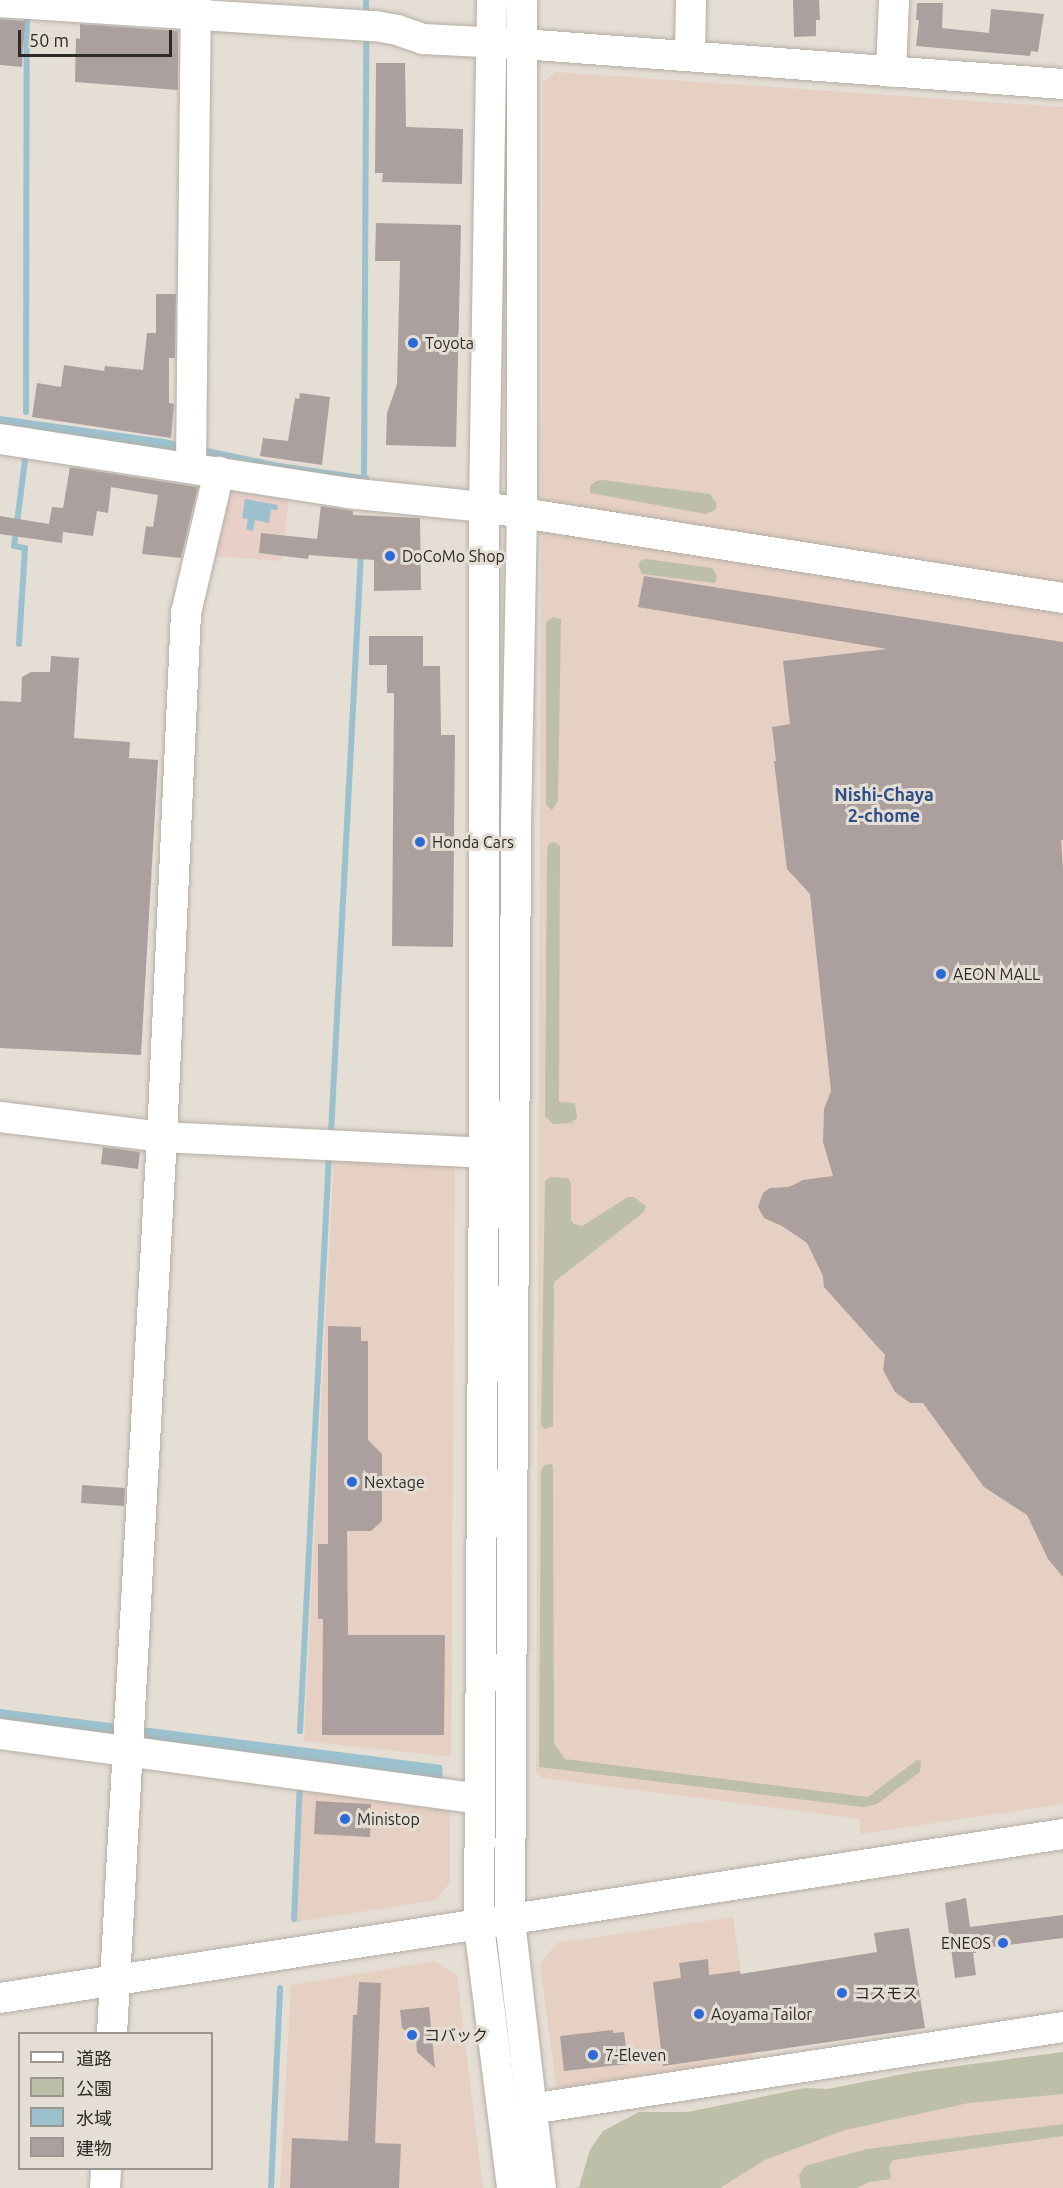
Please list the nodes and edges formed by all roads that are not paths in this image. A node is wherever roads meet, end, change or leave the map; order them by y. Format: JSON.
{"nodes":[{"id":1,"x":492,"y":0,"type":"edge"},
{"id":2,"x":522,"y":0,"type":"edge"},
{"id":3,"x":691,"y":0,"type":"edge"},
{"id":4,"x":894,"y":0,"type":"edge"},
{"id":5,"x":19,"y":2,"type":"edge"},
{"id":6,"x":196,"y":7,"type":"edge"},
{"id":7,"x":492,"y":43,"type":"junction"},
{"id":8,"x":522,"y":44,"type":"junction"},
{"id":9,"x":690,"y":56,"type":"junction"},
{"id":10,"x":891,"y":72,"type":"junction"},
{"id":11,"x":1063,"y":84,"type":"edge"},
{"id":12,"x":0,"y":439,"type":"edge"},
{"id":13,"x":198,"y":460,"type":"junction"},
{"id":14,"x":484,"y":507,"type":"junction"},
{"id":15,"x":522,"y":513,"type":"junction"},
{"id":16,"x":1063,"y":598,"type":"edge"},
{"id":17,"x":0,"y":1117,"type":"edge"},
{"id":18,"x":162,"y":1137,"type":"junction"},
{"id":19,"x":484,"y":1153,"type":"junction"},
{"id":20,"x":0,"y":1734,"type":"edge"},
{"id":21,"x":131,"y":1739,"type":"junction"},
{"id":22,"x":478,"y":1799,"type":"junction"},
{"id":23,"x":1063,"y":1834,"type":"edge"},
{"id":24,"x":510,"y":1921,"type":"junction"},
{"id":25,"x":479,"y":1926,"type":"junction"},
{"id":26,"x":115,"y":1980,"type":"junction"},
{"id":27,"x":0,"y":1998,"type":"edge"},
{"id":28,"x":1063,"y":2026,"type":"edge"},
{"id":29,"x":112,"y":2032,"type":"edge"},
{"id":30,"x":531,"y":2109,"type":"junction"},
{"id":31,"x":105,"y":2170,"type":"edge"},
{"id":32,"x":105,"y":2188,"type":"edge"},
{"id":33,"x":512,"y":2188,"type":"edge"},
{"id":34,"x":541,"y":2188,"type":"edge"}],
"edges":[{"from":1,"to":7,"type":"street"},
{"from":2,"to":8,"type":"street"},
{"from":3,"to":9,"type":"street"},
{"from":4,"to":10,"type":"street"},
{"from":5,"to":6,"type":"street"},
{"from":6,"to":7,"type":"street"},
{"from":6,"to":13,"type":"street"},
{"from":7,"to":8,"type":"street"},
{"from":7,"to":14,"type":"street"},
{"from":8,"to":9,"type":"street"},
{"from":8,"to":15,"type":"street"},
{"from":9,"to":10,"type":"street"},
{"from":10,"to":11,"type":"street"},
{"from":12,"to":13,"type":"street"},
{"from":13,"to":14,"type":"street"},
{"from":13,"to":18,"type":"street"},
{"from":14,"to":15,"type":"street"},
{"from":14,"to":19,"type":"street"},
{"from":15,"to":16,"type":"street"},
{"from":15,"to":24,"type":"street"},
{"from":17,"to":18,"type":"street"},
{"from":18,"to":19,"type":"street"},
{"from":18,"to":21,"type":"street"},
{"from":19,"to":22,"type":"street"},
{"from":20,"to":21,"type":"street"},
{"from":21,"to":22,"type":"street"},
{"from":21,"to":26,"type":"street"},
{"from":22,"to":25,"type":"street"},
{"from":23,"to":24,"type":"street"},
{"from":24,"to":25,"type":"street"},
{"from":24,"to":30,"type":"street"},
{"from":25,"to":26,"type":"street"},
{"from":25,"to":33,"type":"street"},
{"from":26,"to":27,"type":"street"},
{"from":26,"to":29,"type":"street"},
{"from":28,"to":30,"type":"street"},
{"from":30,"to":34,"type":"street"},
{"from":31,"to":32,"type":"street"}]}
